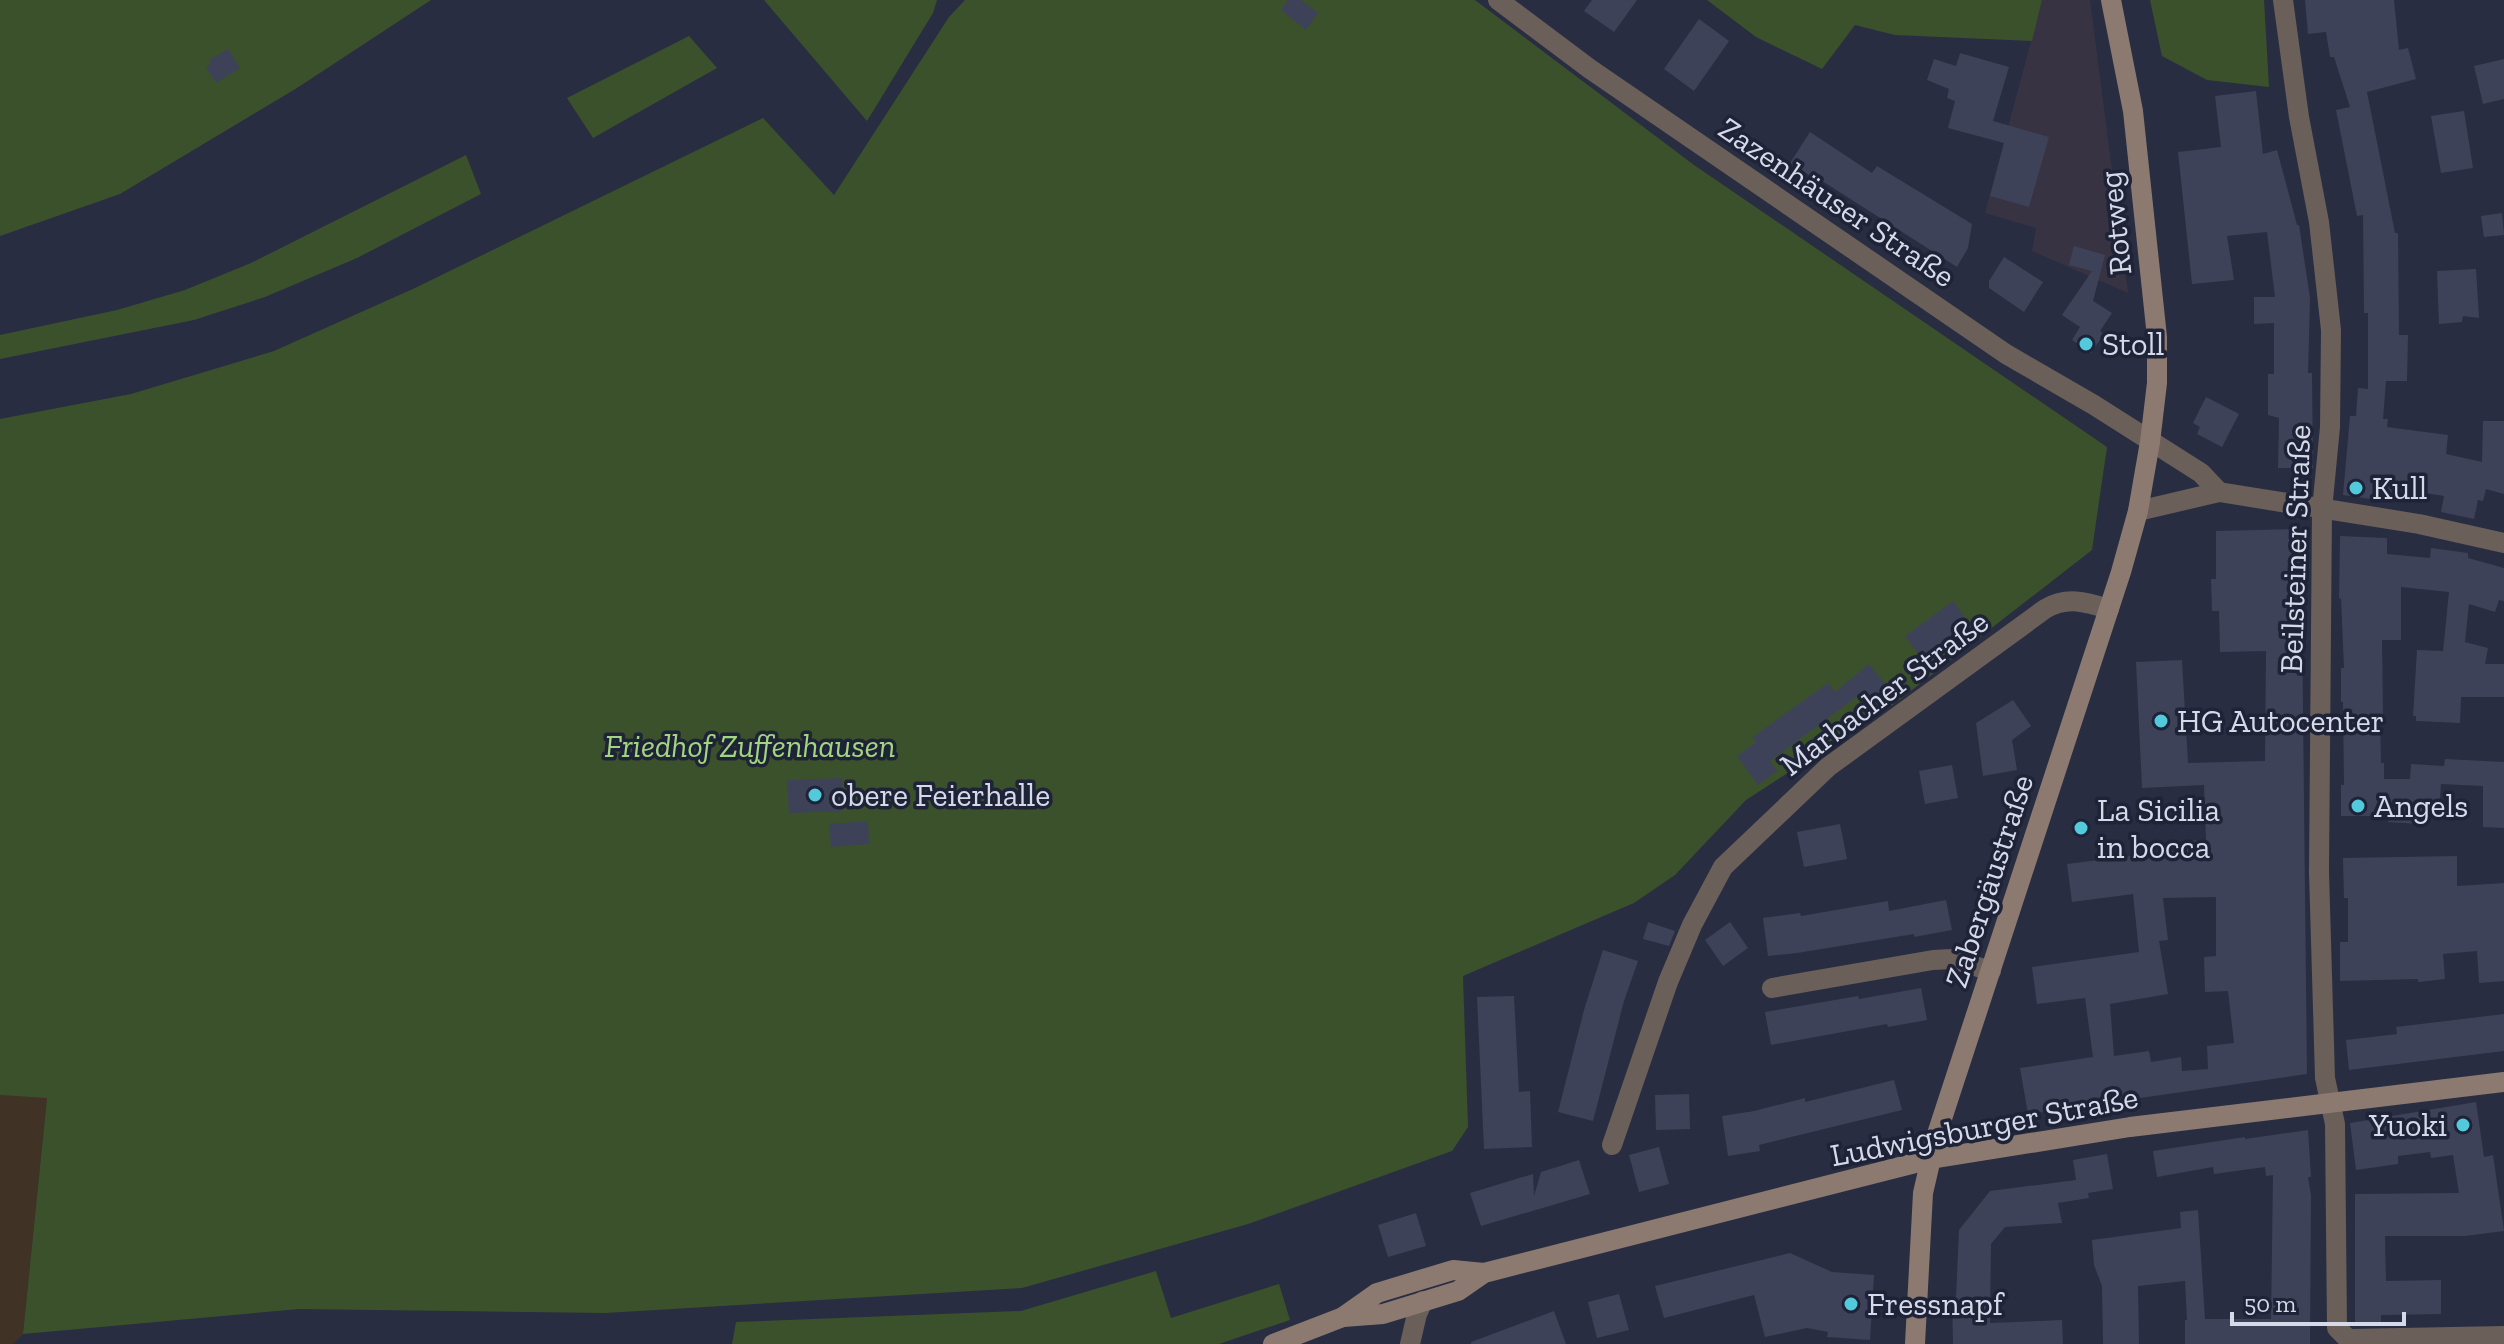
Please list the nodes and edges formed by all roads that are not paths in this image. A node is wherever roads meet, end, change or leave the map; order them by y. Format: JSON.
{"nodes":[{"id":1,"x":1498,"y":0,"type":"edge"},
{"id":2,"x":2111,"y":0,"type":"edge"},
{"id":3,"x":2283,"y":0,"type":"edge"},
{"id":4,"x":2150,"y":442,"type":"junction"},
{"id":5,"x":2219,"y":492,"type":"junction"},
{"id":6,"x":2322,"y":510,"type":"junction"},
{"id":7,"x":2138,"y":511,"type":"junction"},
{"id":8,"x":2504,"y":543,"type":"edge"},
{"id":9,"x":2109,"y":609,"type":"junction"},
{"id":10,"x":1991,"y":971,"type":"junction"},
{"id":11,"x":1772,"y":988,"type":"dead end"},
{"id":12,"x":2504,"y":1082,"type":"edge"},
{"id":13,"x":2330,"y":1103,"type":"junction"},
{"id":14,"x":1612,"y":1145,"type":"dead end"},
{"id":15,"x":1931,"y":1159,"type":"junction"},
{"id":16,"x":1484,"y":1273,"type":"junction"},
{"id":17,"x":1423,"y":1301,"type":"junction"},
{"id":18,"x":1343,"y":1317,"type":"junction"},
{"id":19,"x":1412,"y":1336,"type":"edge"},
{"id":20,"x":2504,"y":1336,"type":"edge"},
{"id":21,"x":1273,"y":1344,"type":"edge"},
{"id":22,"x":1915,"y":1344,"type":"edge"}],
"edges":[{"from":1,"to":4,"type":"street","name":"Zazenhäuser Straße"},
{"from":2,"to":4,"type":"main road","name":"Rotweg"},
{"from":3,"to":6,"type":"street","name":"Beilsteiner Straße"},
{"from":4,"to":5,"type":"street"},
{"from":4,"to":7,"type":"main road","name":"Zabergäustraße"},
{"from":5,"to":6,"type":"street"},
{"from":5,"to":7,"type":"street"},
{"from":6,"to":8,"type":"street"},
{"from":6,"to":13,"type":"street","name":"Beilsteiner Straße"},
{"from":7,"to":9,"type":"main road","name":"Zabergäustraße"},
{"from":9,"to":10,"type":"main road","name":"Zabergäustraße"},
{"from":9,"to":14,"type":"street","name":"Marbacher Straße"},
{"from":10,"to":11,"type":"street"},
{"from":10,"to":15,"type":"main road","name":"Zabergäustraße"},
{"from":12,"to":13,"type":"main road","name":"Ludwigsburger Straße"},
{"from":13,"to":15,"type":"main road","name":"Ludwigsburger Straße"},
{"from":13,"to":20,"type":"street","name":"Beilsteiner Straße"},
{"from":15,"to":16,"type":"main road","name":"Ludwigsburger Straße"},
{"from":15,"to":22,"type":"main road","name":"Zabergäustraße"},
{"from":16,"to":17,"type":"main road","name":"Ludwigsburger Straße"},
{"from":16,"to":18,"type":"main road","name":"Ludwigsburger Straße"},
{"from":17,"to":18,"type":"main road","name":"Ludwigsburger Straße"},
{"from":17,"to":19,"type":"street"},
{"from":18,"to":21,"type":"main road","name":"Ludwigsburger Straße"}]}
